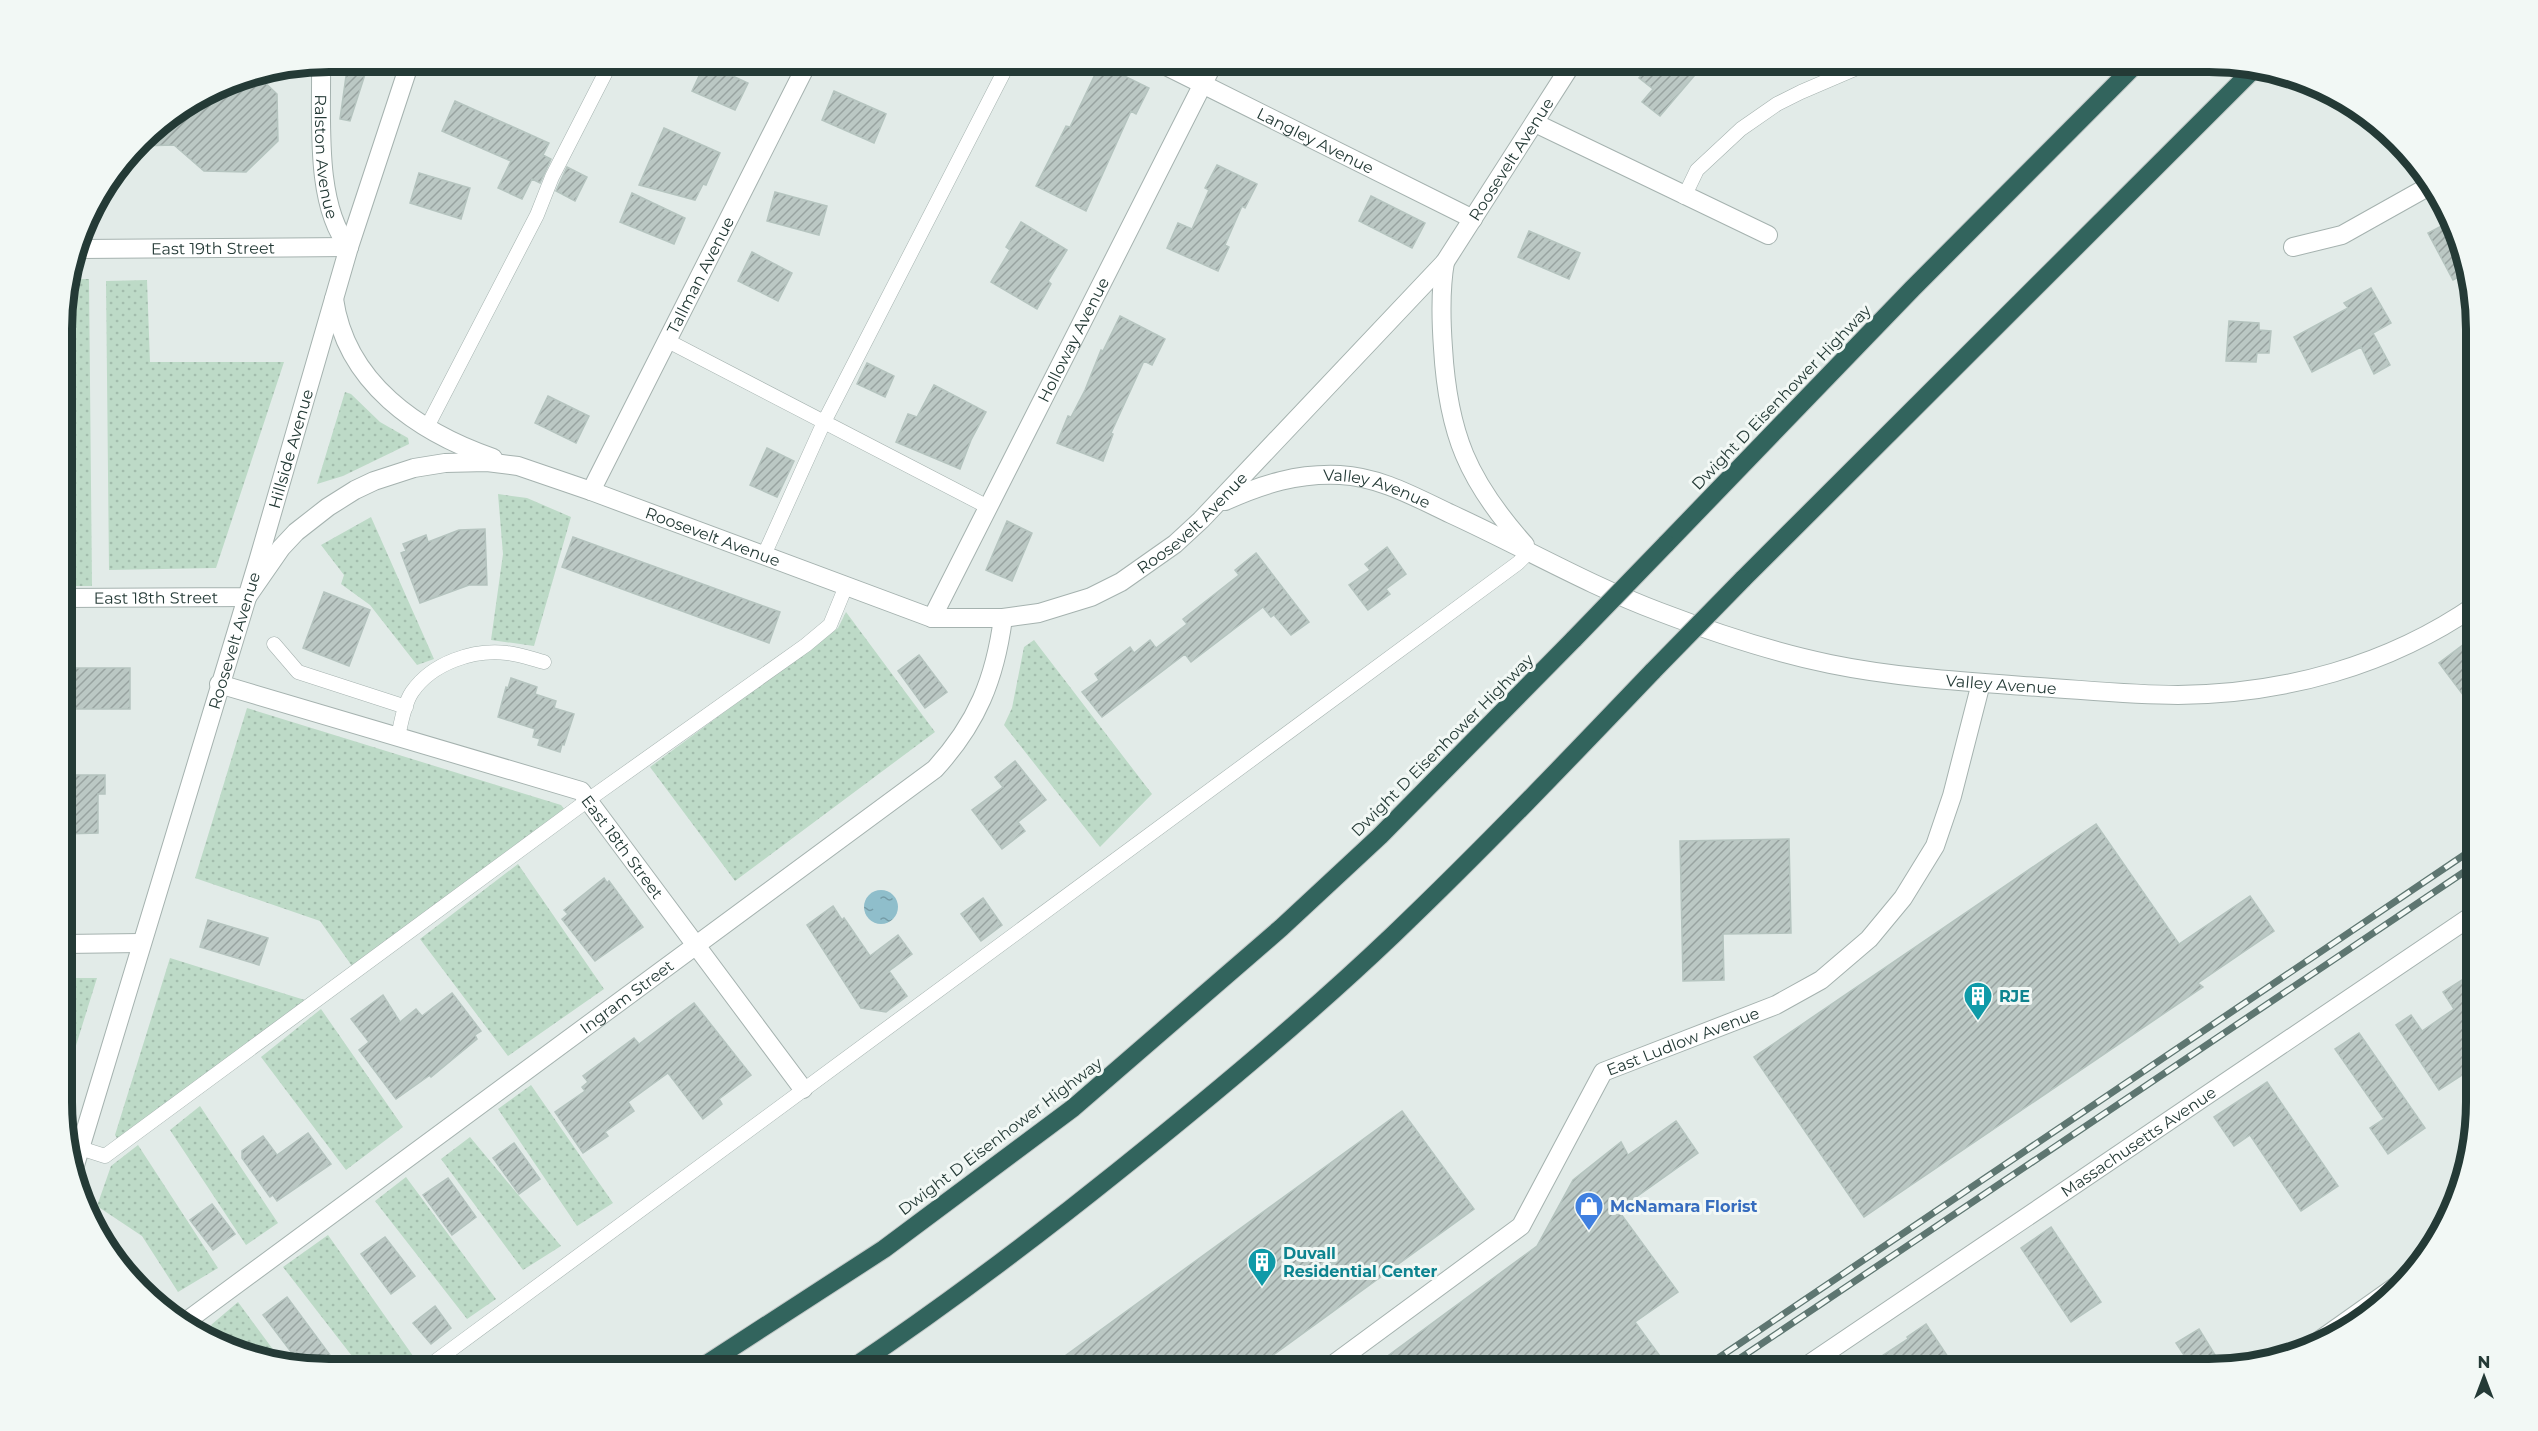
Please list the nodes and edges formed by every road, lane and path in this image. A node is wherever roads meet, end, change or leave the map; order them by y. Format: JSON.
{"nodes":[{"id":1,"x":321,"y":72,"type":"edge"},
{"id":2,"x":407,"y":72,"type":"edge"},
{"id":3,"x":606,"y":72,"type":"edge"},
{"id":4,"x":803,"y":72,"type":"edge"},
{"id":5,"x":1004,"y":72,"type":"edge"},
{"id":6,"x":1178,"y":72,"type":"edge"},
{"id":7,"x":1209,"y":72,"type":"edge"},
{"id":8,"x":1567,"y":72,"type":"edge"},
{"id":9,"x":1828,"y":72,"type":"edge"},
{"id":10,"x":1847,"y":72,"type":"edge"},
{"id":11,"x":2128,"y":72,"type":"edge"},
{"id":12,"x":2248,"y":75,"type":"edge"},
{"id":13,"x":1832,"y":78,"type":"junction"},
{"id":14,"x":1202,"y":84,"type":"junction"},
{"id":15,"x":1535,"y":123,"type":"junction"},
{"id":16,"x":2425,"y":189,"type":"edge"},
{"id":17,"x":1684,"y":196,"type":"junction"},
{"id":18,"x":1473,"y":219,"type":"junction"},
{"id":19,"x":1768,"y":236,"type":"dead end"},
{"id":20,"x":349,"y":247,"type":"junction"},
{"id":21,"x":2293,"y":247,"type":"dead end"},
{"id":22,"x":85,"y":249,"type":"edge"},
{"id":23,"x":1445,"y":262,"type":"junction"},
{"id":24,"x":334,"y":299,"type":"junction"},
{"id":25,"x":668,"y":341,"type":"junction"},
{"id":26,"x":824,"y":422,"type":"junction"},
{"id":27,"x":427,"y":427,"type":"junction"},
{"id":28,"x":518,"y":466,"type":"junction"},
{"id":29,"x":591,"y":490,"type":"junction"},
{"id":30,"x":1216,"y":505,"type":"junction"},
{"id":31,"x":988,"y":507,"type":"junction"},
{"id":32,"x":1530,"y":551,"type":"junction"},
{"id":33,"x":764,"y":555,"type":"junction"},
{"id":34,"x":846,"y":586,"type":"junction"},
{"id":35,"x":247,"y":597,"type":"junction"},
{"id":36,"x":72,"y":598,"type":"edge"},
{"id":37,"x":2466,"y":611,"type":"edge"},
{"id":38,"x":932,"y":618,"type":"junction"},
{"id":39,"x":1003,"y":618,"type":"junction"},
{"id":40,"x":274,"y":644,"type":"dead end"},
{"id":41,"x":544,"y":662,"type":"dead end"},
{"id":42,"x":1981,"y":683,"type":"junction"},
{"id":43,"x":219,"y":684,"type":"junction"},
{"id":44,"x":406,"y":707,"type":"junction"},
{"id":45,"x":398,"y":737,"type":"junction"},
{"id":46,"x":588,"y":800,"type":"junction"},
{"id":47,"x":2466,"y":920,"type":"edge"},
{"id":48,"x":141,"y":943,"type":"junction"},
{"id":49,"x":72,"y":944,"type":"edge"},
{"id":50,"x":696,"y":945,"type":"junction"},
{"id":51,"x":803,"y":1089,"type":"junction"},
{"id":52,"x":78,"y":1155,"type":"edge"},
{"id":53,"x":78,"y":1157,"type":"edge"},
{"id":54,"x":190,"y":1318,"type":"edge"},
{"id":55,"x":440,"y":1359,"type":"edge"},
{"id":56,"x":714,"y":1359,"type":"edge"},
{"id":57,"x":865,"y":1359,"type":"edge"},
{"id":58,"x":1341,"y":1359,"type":"edge"},
{"id":59,"x":1817,"y":1359,"type":"edge"}],
"edges":[{"from":1,"to":20,"type":"street","name":"Ralston Avenue"},
{"from":2,"to":20,"type":"street","name":"Hillside Avenue"},
{"from":3,"to":27,"type":"lane"},
{"from":4,"to":25,"type":"street","name":"Tallman Avenue"},
{"from":5,"to":26,"type":"lane"},
{"from":6,"to":14,"type":"street","name":"Langley Avenue"},
{"from":7,"to":14,"type":"street","name":"Holloway Avenue"},
{"from":8,"to":15,"type":"street","name":"Roosevelt Avenue"},
{"from":9,"to":13,"type":"lane"},
{"from":10,"to":13,"type":"lane"},
{"from":11,"to":56,"type":"highway","name":"Dwight D Eisenhower Highway","bridge":true},
{"from":12,"to":57,"type":"highway","bridge":true},
{"from":13,"to":17,"type":"lane"},
{"from":14,"to":18,"type":"street","name":"Langley Avenue"},
{"from":14,"to":31,"type":"street","name":"Holloway Avenue"},
{"from":15,"to":17,"type":"street"},
{"from":15,"to":18,"type":"street","name":"Roosevelt Avenue"},
{"from":16,"to":21,"type":"street"},
{"from":17,"to":19,"type":"street"},
{"from":18,"to":23,"type":"street","name":"Roosevelt Avenue"},
{"from":20,"to":22,"type":"street","name":"East 19th Street"},
{"from":20,"to":24,"type":"street","name":"Hillside Avenue"},
{"from":23,"to":30,"type":"street","name":"Roosevelt Avenue"},
{"from":23,"to":32,"type":"street","name":"Valley Avenue"},
{"from":24,"to":27,"type":"street"},
{"from":24,"to":35,"type":"street","name":"Hillside Avenue"},
{"from":25,"to":26,"type":"lane"},
{"from":25,"to":29,"type":"street","name":"Tallman Avenue"},
{"from":26,"to":31,"type":"lane"},
{"from":26,"to":33,"type":"lane"},
{"from":27,"to":28,"type":"street"},
{"from":28,"to":29,"type":"street","name":"Roosevelt Avenue"},
{"from":28,"to":35,"type":"street","name":"Roosevelt Avenue"},
{"from":29,"to":33,"type":"street","name":"Roosevelt Avenue"},
{"from":30,"to":32,"type":"street","name":"Valley Avenue"},
{"from":30,"to":39,"type":"street","name":"Roosevelt Avenue"},
{"from":31,"to":38,"type":"street","name":"Holloway Avenue"},
{"from":32,"to":42,"type":"street","name":"Valley Avenue"},
{"from":32,"to":51,"type":"lane"},
{"from":33,"to":34,"type":"street","name":"Roosevelt Avenue"},
{"from":34,"to":38,"type":"street","name":"Roosevelt Avenue"},
{"from":34,"to":46,"type":"lane"},
{"from":35,"to":36,"type":"street","name":"East 18th Street"},
{"from":35,"to":43,"type":"street","name":"Roosevelt Avenue"},
{"from":37,"to":42,"type":"street","name":"Valley Avenue"},
{"from":38,"to":39,"type":"street","name":"Roosevelt Avenue"},
{"from":39,"to":50,"type":"street","name":"Ingram Street"},
{"from":40,"to":44,"type":"lane"},
{"from":41,"to":44,"type":"lane"},
{"from":42,"to":58,"type":"street","name":"East Ludlow Avenue"},
{"from":43,"to":45,"type":"street","name":"East 18th Street"},
{"from":43,"to":48,"type":"street","name":"Roosevelt Avenue"},
{"from":44,"to":45,"type":"lane"},
{"from":45,"to":46,"type":"street","name":"East 18th Street"},
{"from":46,"to":50,"type":"street","name":"East 18th Street"},
{"from":46,"to":53,"type":"lane"},
{"from":47,"to":59,"type":"street","name":"Massachusetts Avenue"},
{"from":48,"to":49,"type":"street"},
{"from":48,"to":52,"type":"street","name":"Roosevelt Avenue"},
{"from":50,"to":51,"type":"street","name":"East 18th Street"},
{"from":50,"to":54,"type":"street","name":"Ingram Street"},
{"from":51,"to":55,"type":"lane"}]}
